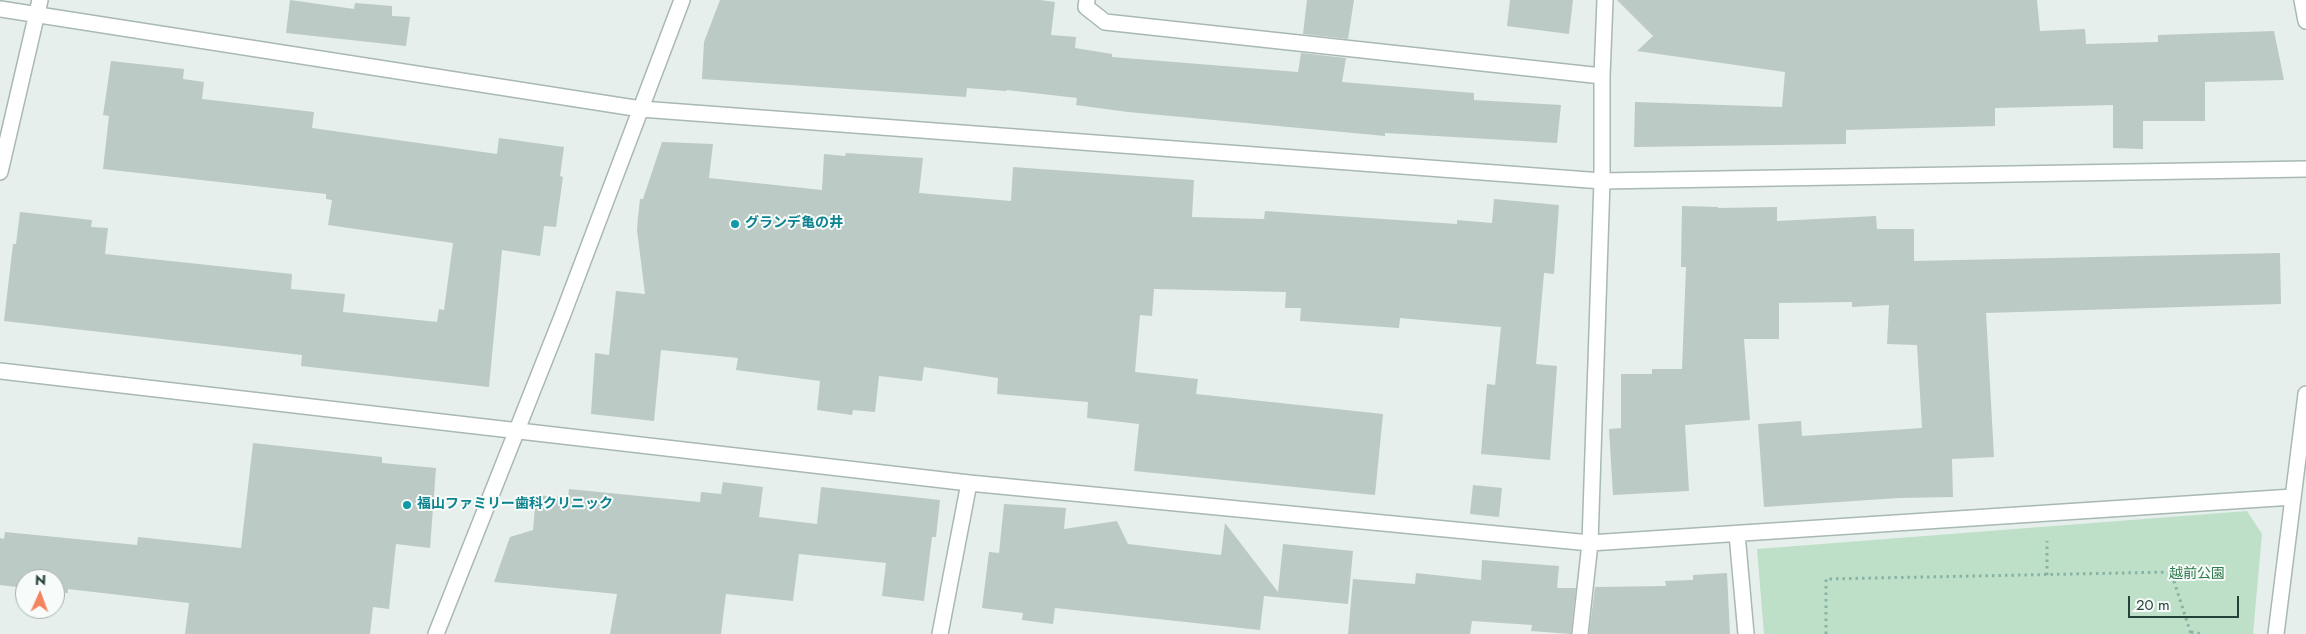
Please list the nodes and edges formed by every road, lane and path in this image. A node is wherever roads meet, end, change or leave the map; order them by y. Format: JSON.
{"nodes":[{"id":1,"x":40,"y":0,"type":"edge"},
{"id":2,"x":682,"y":0,"type":"edge"},
{"id":3,"x":1087,"y":0,"type":"edge"},
{"id":4,"x":1605,"y":0,"type":"edge"},
{"id":5,"x":2302,"y":0,"type":"edge"},
{"id":6,"x":0,"y":10,"type":"edge"},
{"id":7,"x":36,"y":15,"type":"junction"},
{"id":8,"x":2306,"y":21,"type":"edge"},
{"id":9,"x":1602,"y":76,"type":"junction"},
{"id":10,"x":641,"y":110,"type":"junction"},
{"id":11,"x":2306,"y":169,"type":"edge"},
{"id":12,"x":0,"y":172,"type":"edge"},
{"id":13,"x":1602,"y":182,"type":"junction"},
{"id":14,"x":0,"y":371,"type":"edge"},
{"id":15,"x":2306,"y":394,"type":"edge"},
{"id":16,"x":516,"y":431,"type":"junction"},
{"id":17,"x":969,"y":483,"type":"junction"},
{"id":18,"x":2294,"y":497,"type":"junction"},
{"id":19,"x":2048,"y":513,"type":"junction"},
{"id":20,"x":1737,"y":534,"type":"junction"},
{"id":21,"x":1590,"y":543,"type":"junction"},
{"id":22,"x":2047,"y":575,"type":"junction"},
{"id":23,"x":2191,"y":633,"type":"edge"},
{"id":24,"x":436,"y":634,"type":"edge"},
{"id":25,"x":940,"y":634,"type":"edge"},
{"id":26,"x":1580,"y":634,"type":"edge"},
{"id":27,"x":1746,"y":634,"type":"edge"},
{"id":28,"x":1826,"y":634,"type":"edge"},
{"id":29,"x":2202,"y":634,"type":"edge"},
{"id":30,"x":2276,"y":634,"type":"edge"}],
"edges":[{"from":1,"to":7,"type":"street"},
{"from":2,"to":10,"type":"street"},
{"from":3,"to":9,"type":"street"},
{"from":4,"to":9,"type":"street"},
{"from":5,"to":8,"type":"street"},
{"from":6,"to":7,"type":"street"},
{"from":7,"to":10,"type":"street"},
{"from":7,"to":12,"type":"street"},
{"from":9,"to":13,"type":"street"},
{"from":10,"to":13,"type":"street"},
{"from":10,"to":16,"type":"street"},
{"from":11,"to":13,"type":"street"},
{"from":13,"to":21,"type":"street"},
{"from":14,"to":16,"type":"street"},
{"from":15,"to":18,"type":"street"},
{"from":16,"to":17,"type":"street"},
{"from":16,"to":24,"type":"street"},
{"from":17,"to":21,"type":"street"},
{"from":17,"to":25,"type":"street"},
{"from":18,"to":19,"type":"street"},
{"from":18,"to":30,"type":"street"},
{"from":19,"to":20,"type":"street"},
{"from":19,"to":22,"type":"path"},
{"from":20,"to":21,"type":"street"},
{"from":20,"to":27,"type":"street"},
{"from":21,"to":26,"type":"street"},
{"from":22,"to":23,"type":"path"},
{"from":22,"to":28,"type":"path"},
{"from":23,"to":29,"type":"path"}]}
